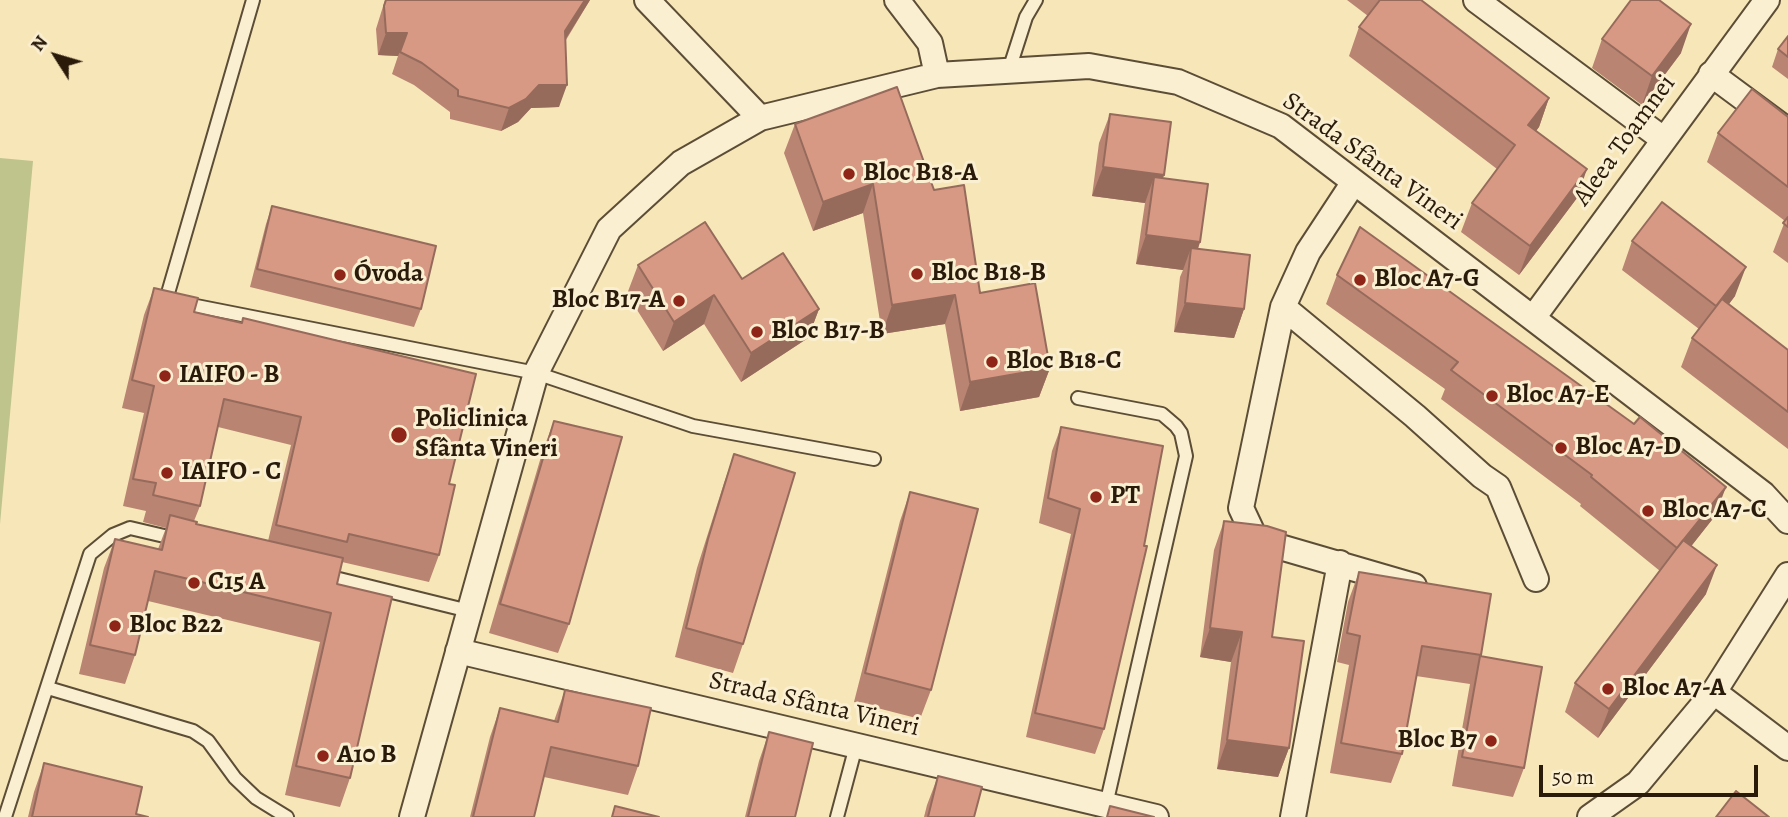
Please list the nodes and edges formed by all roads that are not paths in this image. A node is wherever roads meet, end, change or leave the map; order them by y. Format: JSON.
{"nodes":[{"id":1,"x":253,"y":0,"type":"edge"},
{"id":2,"x":647,"y":0,"type":"edge"},
{"id":3,"x":897,"y":0,"type":"edge"},
{"id":4,"x":1036,"y":0,"type":"edge"},
{"id":5,"x":1476,"y":0,"type":"edge"},
{"id":6,"x":1767,"y":0,"type":"edge"},
{"id":7,"x":1009,"y":70,"type":"junction"},
{"id":8,"x":1711,"y":74,"type":"junction"},
{"id":9,"x":937,"y":75,"type":"junction"},
{"id":10,"x":760,"y":118,"type":"junction"},
{"id":11,"x":1788,"y":131,"type":"edge"},
{"id":12,"x":1663,"y":139,"type":"junction"},
{"id":13,"x":1354,"y":182,"type":"junction"},
{"id":14,"x":1283,"y":307,"type":"junction"},
{"id":15,"x":1532,"y":318,"type":"junction"},
{"id":16,"x":536,"y":373,"type":"junction"},
{"id":17,"x":1078,"y":398,"type":"dead end"},
{"id":18,"x":874,"y":459,"type":"dead end"},
{"id":19,"x":1788,"y":521,"type":"edge"},
{"id":20,"x":185,"y":541,"type":"edge"},
{"id":21,"x":1340,"y":563,"type":"junction"},
{"id":22,"x":306,"y":571,"type":"edge"},
{"id":23,"x":1788,"y":575,"type":"edge"},
{"id":24,"x":1536,"y":579,"type":"dead end"},
{"id":25,"x":1437,"y":598,"type":"edge"},
{"id":26,"x":469,"y":611,"type":"junction"},
{"id":27,"x":458,"y":651,"type":"junction"},
{"id":28,"x":48,"y":688,"type":"junction"},
{"id":29,"x":1714,"y":692,"type":"junction"},
{"id":30,"x":856,"y":746,"type":"junction"},
{"id":31,"x":1788,"y":748,"type":"edge"},
{"id":32,"x":1106,"y":805,"type":"junction"},
{"id":33,"x":5,"y":817,"type":"edge"},
{"id":34,"x":288,"y":817,"type":"edge"},
{"id":35,"x":412,"y":817,"type":"edge"},
{"id":36,"x":837,"y":817,"type":"edge"},
{"id":37,"x":1156,"y":817,"type":"edge"},
{"id":38,"x":1293,"y":817,"type":"edge"},
{"id":39,"x":1590,"y":817,"type":"edge"}],
"edges":[{"from":1,"to":16,"type":"lane"},
{"from":2,"to":10,"type":"street"},
{"from":3,"to":9,"type":"street"},
{"from":4,"to":7,"type":"lane"},
{"from":5,"to":12,"type":"street"},
{"from":6,"to":8,"type":"street","name":"Aleea Toamnei"},
{"from":7,"to":9,"type":"street","name":"Strada Sfânta Vineri"},
{"from":7,"to":13,"type":"street","name":"Strada Sfânta Vineri"},
{"from":8,"to":11,"type":"street"},
{"from":8,"to":12,"type":"street","name":"Aleea Toamnei"},
{"from":9,"to":10,"type":"street","name":"Strada Sfânta Vineri"},
{"from":10,"to":16,"type":"street","name":"Strada Sfânta Vineri"},
{"from":12,"to":15,"type":"street","name":"Aleea Toamnei"},
{"from":13,"to":14,"type":"street"},
{"from":13,"to":15,"type":"street","name":"Strada Sfânta Vineri"},
{"from":14,"to":21,"type":"street"},
{"from":14,"to":24,"type":"street"},
{"from":15,"to":19,"type":"street","name":"Strada Sfânta Vineri"},
{"from":16,"to":18,"type":"lane"},
{"from":16,"to":26,"type":"street","name":"Strada Sfânta Vineri"},
{"from":17,"to":32,"type":"lane"},
{"from":20,"to":28,"type":"lane"},
{"from":21,"to":25,"type":"street"},
{"from":21,"to":38,"type":"street"},
{"from":22,"to":26,"type":"lane"},
{"from":23,"to":29,"type":"street"},
{"from":26,"to":27,"type":"street","name":"Strada Sfânta Vineri"},
{"from":27,"to":30,"type":"street","name":"Strada Sfânta Vineri"},
{"from":27,"to":35,"type":"street","name":"Strada Sfânta Vineri"},
{"from":28,"to":33,"type":"lane"},
{"from":28,"to":34,"type":"lane"},
{"from":29,"to":31,"type":"street"},
{"from":29,"to":39,"type":"street"},
{"from":30,"to":32,"type":"street","name":"Strada Sfânta Vineri"},
{"from":30,"to":36,"type":"lane"},
{"from":32,"to":37,"type":"street","name":"Strada Sfânta Vineri"}]}
